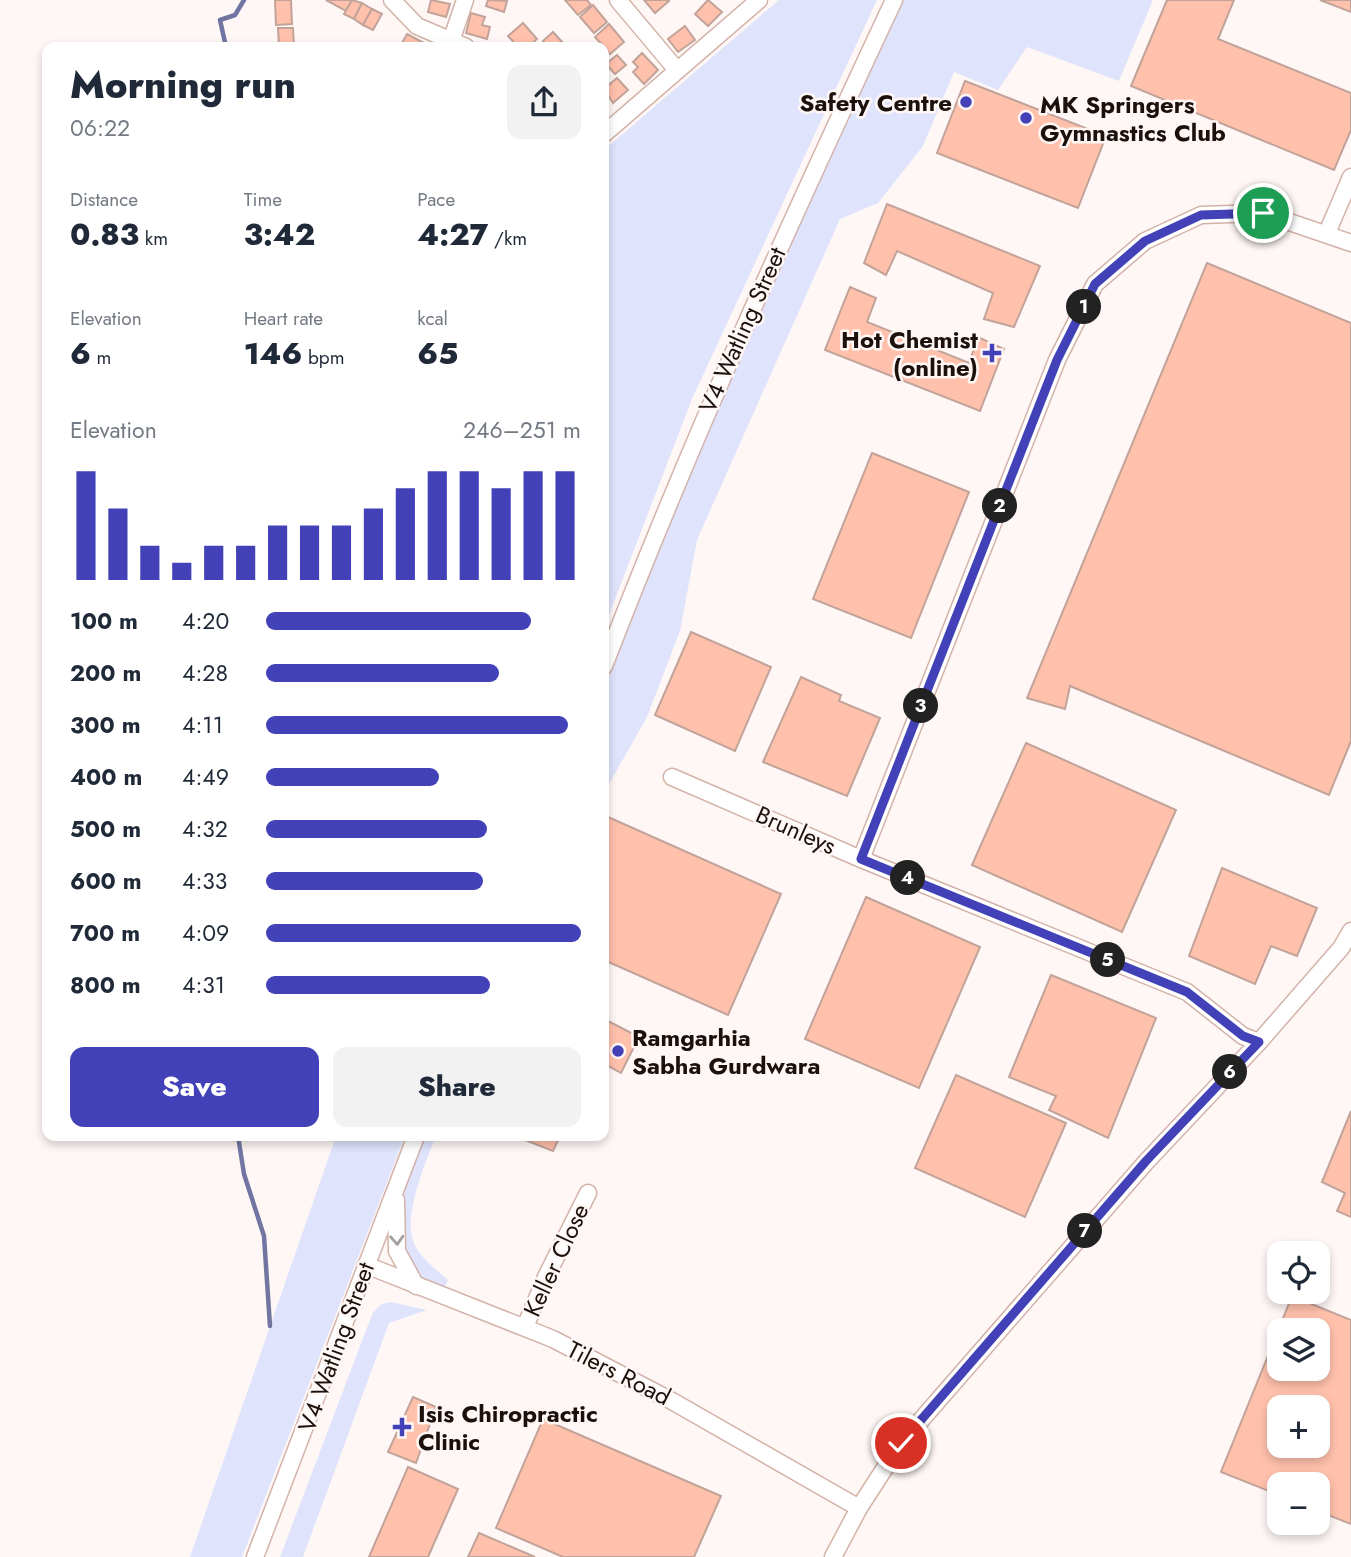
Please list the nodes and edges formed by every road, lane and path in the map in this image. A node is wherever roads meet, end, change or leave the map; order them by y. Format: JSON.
{"nodes":[{"id":1,"x":392,"y":0,"type":"edge"},
{"id":2,"x":465,"y":0,"type":"edge"},
{"id":3,"x":618,"y":0,"type":"edge"},
{"id":4,"x":758,"y":0,"type":"edge"},
{"id":5,"x":894,"y":0,"type":"edge"},
{"id":6,"x":450,"y":42,"type":"edge"},
{"id":7,"x":457,"y":42,"type":"edge"},
{"id":8,"x":676,"y":69,"type":"junction"},
{"id":9,"x":609,"y":129,"type":"edge"},
{"id":10,"x":1351,"y":177,"type":"edge"},
{"id":11,"x":1328,"y":233,"type":"junction"},
{"id":12,"x":1351,"y":243,"type":"edge"},
{"id":13,"x":609,"y":653,"type":"edge"},
{"id":14,"x":672,"y":776,"type":"dead end"},
{"id":15,"x":861,"y":859,"type":"junction"},
{"id":16,"x":1351,"y":931,"type":"edge"},
{"id":17,"x":1346,"y":951,"type":"edge"},
{"id":18,"x":1259,"y":1042,"type":"junction"},
{"id":19,"x":414,"y":1141,"type":"edge"},
{"id":20,"x":396,"y":1190,"type":"junction"},
{"id":21,"x":588,"y":1193,"type":"dead end"},
{"id":22,"x":366,"y":1265,"type":"junction"},
{"id":23,"x":416,"y":1286,"type":"junction"},
{"id":24,"x":525,"y":1327,"type":"junction"},
{"id":25,"x":859,"y":1508,"type":"junction"},
{"id":26,"x":255,"y":1557,"type":"edge"},
{"id":27,"x":833,"y":1557,"type":"edge"}],
"edges":[{"from":1,"to":6,"type":"street"},
{"from":2,"to":7,"type":"street"},
{"from":3,"to":8,"type":"street"},
{"from":4,"to":8,"type":"street"},
{"from":5,"to":13,"type":"street","name":"V4 Watling Street"},
{"from":8,"to":9,"type":"street"},
{"from":10,"to":11,"type":"street"},
{"from":11,"to":12,"type":"street"},
{"from":11,"to":15,"type":"street"},
{"from":14,"to":15,"type":"street","name":"Brunleys"},
{"from":15,"to":18,"type":"street","name":"Brunleys"},
{"from":16,"to":17,"type":"street"},
{"from":17,"to":18,"type":"street"},
{"from":18,"to":25,"type":"street"},
{"from":19,"to":20,"type":"street","name":"V4 Watling Street"},
{"from":20,"to":22,"type":"street","name":"V4 Watling Street"},
{"from":20,"to":23,"type":"street","one_way":true},
{"from":21,"to":24,"type":"street","name":"Keller Close"},
{"from":22,"to":23,"type":"street","name":"Tilers Road"},
{"from":22,"to":26,"type":"street","name":"V4 Watling Street"},
{"from":23,"to":24,"type":"street","name":"Tilers Road"},
{"from":24,"to":25,"type":"street","name":"Tilers Road"},
{"from":25,"to":27,"type":"street"}]}
